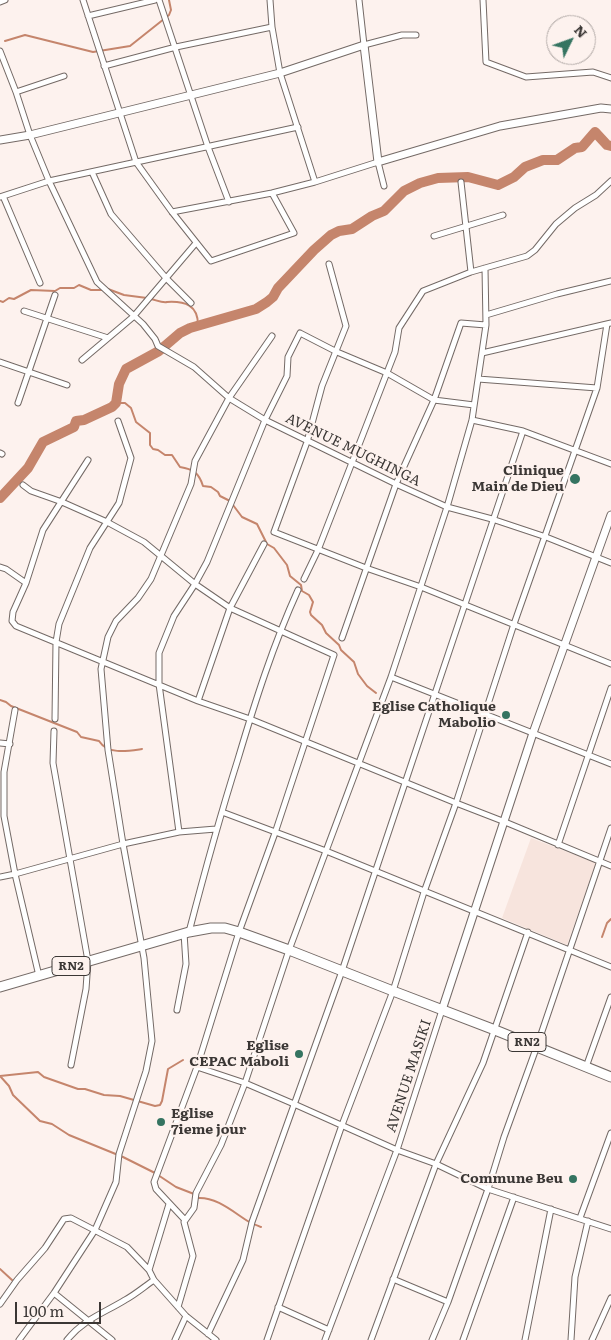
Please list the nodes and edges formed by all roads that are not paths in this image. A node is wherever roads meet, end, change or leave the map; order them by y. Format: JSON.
{"nodes":[{"id":1,"x":5,"y":0,"type":"edge"},
{"id":2,"x":83,"y":0,"type":"edge"},
{"id":3,"x":157,"y":0,"type":"edge"},
{"id":4,"x":270,"y":0,"type":"edge"},
{"id":5,"x":359,"y":0,"type":"edge"},
{"id":6,"x":483,"y":0,"type":"edge"},
{"id":7,"x":0,"y":2,"type":"edge"},
{"id":8,"x":88,"y":16,"type":"junction"},
{"id":9,"x":272,"y":27,"type":"junction"},
{"id":10,"x":416,"y":35,"type":"dead end"},
{"id":11,"x":364,"y":45,"type":"junction"},
{"id":12,"x":176,"y":47,"type":"junction"},
{"id":13,"x":0,"y":50,"type":"edge"},
{"id":14,"x":1,"y":57,"type":"edge"},
{"id":15,"x":104,"y":66,"type":"junction"},
{"id":16,"x":280,"y":73,"type":"junction"},
{"id":17,"x":64,"y":76,"type":"dead end"},
{"id":18,"x":611,"y":78,"type":"edge"},
{"id":19,"x":16,"y":92,"type":"junction"},
{"id":20,"x":192,"y":95,"type":"junction"},
{"id":21,"x":611,"y":109,"type":"edge"},
{"id":22,"x":120,"y":113,"type":"junction"},
{"id":23,"x":298,"y":127,"type":"junction"},
{"id":24,"x":30,"y":135,"type":"junction"},
{"id":25,"x":0,"y":140,"type":"edge"},
{"id":26,"x":208,"y":147,"type":"junction"},
{"id":27,"x":136,"y":162,"type":"junction"},
{"id":28,"x":378,"y":162,"type":"junction"},
{"id":29,"x":92,"y":172,"type":"junction"},
{"id":30,"x":49,"y":181,"type":"junction"},
{"id":31,"x":611,"y":181,"type":"edge"},
{"id":32,"x":315,"y":182,"type":"junction"},
{"id":33,"x":461,"y":182,"type":"dead end"},
{"id":34,"x":384,"y":186,"type":"dead end"},
{"id":35,"x":272,"y":193,"type":"junction"},
{"id":36,"x":2,"y":197,"type":"edge"},
{"id":37,"x":229,"y":202,"type":"junction"},
{"id":38,"x":172,"y":212,"type":"junction"},
{"id":39,"x":503,"y":215,"type":"dead end"},
{"id":40,"x":466,"y":225,"type":"junction"},
{"id":41,"x":434,"y":236,"type":"dead end"},
{"id":42,"x":196,"y":243,"type":"junction"},
{"id":43,"x":328,"y":264,"type":"dead end"},
{"id":44,"x":485,"y":268,"type":"junction"},
{"id":45,"x":471,"y":272,"type":"junction"},
{"id":46,"x":166,"y":278,"type":"junction"},
{"id":47,"x":611,"y":281,"type":"edge"},
{"id":48,"x":40,"y":283,"type":"dead end"},
{"id":49,"x":56,"y":295,"type":"dead end"},
{"id":50,"x":191,"y":303,"type":"dead end"},
{"id":51,"x":24,"y":310,"type":"dead end"},
{"id":52,"x":486,"y":315,"type":"junction"},
{"id":53,"x":133,"y":317,"type":"junction"},
{"id":54,"x":47,"y":319,"type":"junction"},
{"id":55,"x":609,"y":324,"type":"edge"},
{"id":56,"x":486,"y":325,"type":"junction"},
{"id":57,"x":272,"y":336,"type":"dead end"},
{"id":58,"x":108,"y":338,"type":"junction"},
{"id":59,"x":336,"y":352,"type":"junction"},
{"id":60,"x":482,"y":354,"type":"junction"},
{"id":61,"x":82,"y":360,"type":"dead end"},
{"id":62,"x":0,"y":362,"type":"edge"},
{"id":63,"x":28,"y":373,"type":"junction"},
{"id":64,"x":387,"y":373,"type":"junction"},
{"id":65,"x":478,"y":379,"type":"junction"},
{"id":66,"x":66,"y":385,"type":"dead end"},
{"id":67,"x":597,"y":388,"type":"junction"},
{"id":68,"x":229,"y":398,"type":"junction"},
{"id":69,"x":434,"y":400,"type":"junction"},
{"id":70,"x":18,"y":403,"type":"dead end"},
{"id":71,"x":474,"y":405,"type":"junction"},
{"id":72,"x":265,"y":420,"type":"junction"},
{"id":73,"x":472,"y":420,"type":"junction"},
{"id":74,"x":118,"y":421,"type":"dead end"},
{"id":75,"x":523,"y":431,"type":"junction"},
{"id":76,"x":307,"y":442,"type":"junction"},
{"id":77,"x":575,"y":450,"type":"junction"},
{"id":78,"x":88,"y":460,"type":"dead end"},
{"id":79,"x":351,"y":463,"type":"junction"},
{"id":80,"x":611,"y":464,"type":"edge"},
{"id":81,"x":396,"y":484,"type":"junction"},
{"id":82,"x":23,"y":485,"type":"dead end"},
{"id":83,"x":62,"y":502,"type":"junction"},
{"id":84,"x":447,"y":507,"type":"junction"},
{"id":85,"x":611,"y":515,"type":"edge"},
{"id":86,"x":492,"y":519,"type":"junction"},
{"id":87,"x":107,"y":522,"type":"junction"},
{"id":88,"x":546,"y":537,"type":"junction"},
{"id":89,"x":264,"y":544,"type":"dead end"},
{"id":90,"x":318,"y":550,"type":"junction"},
{"id":91,"x":161,"y":557,"type":"junction"},
{"id":92,"x":597,"y":557,"type":"junction"},
{"id":93,"x":611,"y":562,"type":"edge"},
{"id":94,"x":0,"y":567,"type":"edge"},
{"id":95,"x":366,"y":568,"type":"junction"},
{"id":96,"x":304,"y":579,"type":"dead end"},
{"id":97,"x":26,"y":583,"type":"junction"},
{"id":98,"x":195,"y":584,"type":"junction"},
{"id":99,"x":421,"y":587,"type":"junction"},
{"id":100,"x":298,"y":590,"type":"dead end"},
{"id":101,"x":465,"y":606,"type":"junction"},
{"id":102,"x":230,"y":608,"type":"junction"},
{"id":103,"x":514,"y":624,"type":"junction"},
{"id":104,"x":280,"y":629,"type":"junction"},
{"id":105,"x":342,"y":638,"type":"dead end"},
{"id":106,"x":56,"y":642,"type":"junction"},
{"id":107,"x":565,"y":644,"type":"junction"},
{"id":108,"x":103,"y":661,"type":"junction"},
{"id":109,"x":611,"y":664,"type":"edge"},
{"id":110,"x":391,"y":676,"type":"junction"},
{"id":111,"x":159,"y":684,"type":"junction"},
{"id":112,"x":611,"y":688,"type":"edge"},
{"id":113,"x":436,"y":694,"type":"junction"},
{"id":114,"x":198,"y":701,"type":"junction"},
{"id":115,"x":15,"y":710,"type":"dead end"},
{"id":116,"x":485,"y":715,"type":"junction"},
{"id":117,"x":55,"y":719,"type":"dead end"},
{"id":118,"x":250,"y":720,"type":"junction"},
{"id":119,"x":54,"y":731,"type":"dead end"},
{"id":120,"x":533,"y":733,"type":"junction"},
{"id":121,"x":305,"y":742,"type":"junction"},
{"id":122,"x":0,"y":743,"type":"edge"},
{"id":123,"x":10,"y":744,"type":"junction"},
{"id":124,"x":589,"y":755,"type":"junction"},
{"id":125,"x":358,"y":764,"type":"junction"},
{"id":126,"x":611,"y":764,"type":"edge"},
{"id":127,"x":405,"y":781,"type":"junction"},
{"id":128,"x":456,"y":803,"type":"junction"},
{"id":129,"x":222,"y":812,"type":"junction"},
{"id":130,"x":505,"y":822,"type":"junction"},
{"id":131,"x":216,"y":828,"type":"junction"},
{"id":132,"x":611,"y":828,"type":"edge"},
{"id":133,"x":179,"y":832,"type":"junction"},
{"id":134,"x":275,"y":832,"type":"junction"},
{"id":135,"x":123,"y":844,"type":"junction"},
{"id":136,"x":558,"y":844,"type":"junction"},
{"id":137,"x":326,"y":851,"type":"junction"},
{"id":138,"x":69,"y":860,"type":"junction"},
{"id":139,"x":600,"y":862,"type":"junction"},
{"id":140,"x":611,"y":866,"type":"edge"},
{"id":141,"x":374,"y":872,"type":"junction"},
{"id":142,"x":15,"y":874,"type":"junction"},
{"id":143,"x":0,"y":876,"type":"edge"},
{"id":144,"x":424,"y":892,"type":"junction"},
{"id":145,"x":475,"y":912,"type":"junction"},
{"id":146,"x":186,"y":932,"type":"junction"},
{"id":147,"x":239,"y":932,"type":"junction"},
{"id":148,"x":528,"y":932,"type":"junction"},
{"id":149,"x":141,"y":945,"type":"junction"},
{"id":150,"x":289,"y":950,"type":"junction"},
{"id":151,"x":570,"y":951,"type":"junction"},
{"id":152,"x":88,"y":961,"type":"junction"},
{"id":153,"x":611,"y":967,"type":"edge"},
{"id":154,"x":342,"y":971,"type":"junction"},
{"id":155,"x":39,"y":976,"type":"junction"},
{"id":156,"x":0,"y":987,"type":"edge"},
{"id":157,"x":393,"y":991,"type":"junction"},
{"id":158,"x":611,"y":997,"type":"edge"},
{"id":159,"x":177,"y":1010,"type":"dead end"},
{"id":160,"x":442,"y":1010,"type":"junction"},
{"id":161,"x":495,"y":1030,"type":"junction"},
{"id":162,"x":537,"y":1046,"type":"junction"},
{"id":163,"x":71,"y":1065,"type":"dead end"},
{"id":164,"x":197,"y":1067,"type":"junction"},
{"id":165,"x":586,"y":1067,"type":"junction"},
{"id":166,"x":611,"y":1078,"type":"edge"},
{"id":167,"x":245,"y":1083,"type":"junction"},
{"id":168,"x":294,"y":1104,"type":"junction"},
{"id":169,"x":342,"y":1125,"type":"junction"},
{"id":170,"x":611,"y":1133,"type":"edge"},
{"id":171,"x":397,"y":1150,"type":"junction"},
{"id":172,"x":436,"y":1164,"type":"junction"},
{"id":173,"x":488,"y":1189,"type":"junction"},
{"id":174,"x":514,"y":1197,"type":"junction"},
{"id":175,"x":168,"y":1204,"type":"junction"},
{"id":176,"x":550,"y":1208,"type":"junction"},
{"id":177,"x":580,"y":1218,"type":"junction"},
{"id":178,"x":186,"y":1220,"type":"junction"},
{"id":179,"x":588,"y":1221,"type":"junction"},
{"id":180,"x":611,"y":1229,"type":"edge"},
{"id":181,"x":95,"y":1230,"type":"junction"},
{"id":182,"x":149,"y":1270,"type":"junction"},
{"id":183,"x":154,"y":1280,"type":"junction"},
{"id":184,"x":393,"y":1280,"type":"junction"},
{"id":185,"x":54,"y":1293,"type":"junction"},
{"id":186,"x":611,"y":1298,"type":"edge"},
{"id":187,"x":448,"y":1302,"type":"junction"},
{"id":188,"x":0,"y":1304,"type":"edge"},
{"id":189,"x":178,"y":1307,"type":"junction"},
{"id":190,"x":278,"y":1307,"type":"junction"},
{"id":191,"x":186,"y":1316,"type":"junction"},
{"id":192,"x":87,"y":1321,"type":"junction"},
{"id":193,"x":329,"y":1330,"type":"junction"},
{"id":194,"x":208,"y":1334,"type":"junction"},
{"id":195,"x":19,"y":1340,"type":"edge"},
{"id":196,"x":68,"y":1340,"type":"edge"},
{"id":197,"x":112,"y":1340,"type":"edge"},
{"id":198,"x":175,"y":1340,"type":"edge"},
{"id":199,"x":216,"y":1340,"type":"edge"},
{"id":200,"x":267,"y":1340,"type":"edge"},
{"id":201,"x":325,"y":1340,"type":"edge"},
{"id":202,"x":371,"y":1340,"type":"edge"},
{"id":203,"x":432,"y":1340,"type":"edge"},
{"id":204,"x":463,"y":1340,"type":"edge"},
{"id":205,"x":525,"y":1340,"type":"edge"},
{"id":206,"x":571,"y":1340,"type":"edge"},
{"id":207,"x":592,"y":1340,"type":"edge"}],
"edges":[{"from":1,"to":7,"type":"street"},
{"from":2,"to":8,"type":"street"},
{"from":3,"to":8,"type":"street"},
{"from":3,"to":12,"type":"street"},
{"from":4,"to":9,"type":"street"},
{"from":5,"to":11,"type":"street"},
{"from":6,"to":18,"type":"street"},
{"from":8,"to":15,"type":"street"},
{"from":9,"to":12,"type":"street"},
{"from":9,"to":16,"type":"street"},
{"from":10,"to":11,"type":"street"},
{"from":11,"to":16,"type":"street"},
{"from":11,"to":28,"type":"street"},
{"from":12,"to":15,"type":"street"},
{"from":12,"to":20,"type":"street"},
{"from":13,"to":14,"type":"street"},
{"from":14,"to":19,"type":"street"},
{"from":15,"to":22,"type":"street"},
{"from":16,"to":20,"type":"street"},
{"from":16,"to":23,"type":"street"},
{"from":17,"to":19,"type":"street"},
{"from":19,"to":24,"type":"street"},
{"from":20,"to":22,"type":"street"},
{"from":20,"to":26,"type":"street"},
{"from":21,"to":28,"type":"street"},
{"from":22,"to":24,"type":"street"},
{"from":22,"to":27,"type":"street"},
{"from":23,"to":26,"type":"street"},
{"from":23,"to":32,"type":"street"},
{"from":24,"to":25,"type":"street"},
{"from":24,"to":30,"type":"street"},
{"from":26,"to":27,"type":"street"},
{"from":26,"to":37,"type":"street"},
{"from":27,"to":29,"type":"street"},
{"from":27,"to":38,"type":"street"},
{"from":28,"to":32,"type":"street"},
{"from":28,"to":34,"type":"street"},
{"from":29,"to":30,"type":"street"},
{"from":29,"to":46,"type":"street"},
{"from":30,"to":36,"type":"street"},
{"from":30,"to":53,"type":"street"},
{"from":31,"to":44,"type":"street"},
{"from":32,"to":35,"type":"street"},
{"from":33,"to":40,"type":"street"},
{"from":35,"to":37,"type":"street"},
{"from":35,"to":42,"type":"street"},
{"from":36,"to":48,"type":"street"},
{"from":37,"to":38,"type":"street"},
{"from":38,"to":42,"type":"street"},
{"from":39,"to":40,"type":"street"},
{"from":40,"to":41,"type":"street"},
{"from":40,"to":45,"type":"street"},
{"from":42,"to":46,"type":"street"},
{"from":43,"to":59,"type":"street"},
{"from":44,"to":45,"type":"street"},
{"from":44,"to":52,"type":"street"},
{"from":45,"to":64,"type":"street"},
{"from":46,"to":50,"type":"street"},
{"from":46,"to":53,"type":"street"},
{"from":47,"to":52,"type":"street"},
{"from":49,"to":54,"type":"street"},
{"from":51,"to":54,"type":"street"},
{"from":52,"to":56,"type":"street"},
{"from":53,"to":58,"type":"street"},
{"from":53,"to":68,"type":"street","name":"AVENUE MUGHINGA"},
{"from":54,"to":58,"type":"street"},
{"from":54,"to":63,"type":"street"},
{"from":55,"to":60,"type":"street"},
{"from":55,"to":67,"type":"street"},
{"from":56,"to":60,"type":"street"},
{"from":56,"to":69,"type":"street"},
{"from":57,"to":68,"type":"street"},
{"from":58,"to":61,"type":"street"},
{"from":59,"to":64,"type":"street"},
{"from":59,"to":72,"type":"street"},
{"from":59,"to":76,"type":"street"},
{"from":60,"to":65,"type":"street"},
{"from":62,"to":63,"type":"street"},
{"from":63,"to":66,"type":"street"},
{"from":63,"to":70,"type":"street"},
{"from":64,"to":69,"type":"street"},
{"from":64,"to":79,"type":"street"},
{"from":65,"to":67,"type":"street"},
{"from":65,"to":71,"type":"street"},
{"from":67,"to":77,"type":"street"},
{"from":68,"to":72,"type":"street","name":"AVENUE MUGHINGA"},
{"from":68,"to":91,"type":"street"},
{"from":69,"to":71,"type":"street"},
{"from":69,"to":81,"type":"street"},
{"from":71,"to":73,"type":"street"},
{"from":72,"to":76,"type":"street","name":"AVENUE MUGHINGA"},
{"from":72,"to":98,"type":"street"},
{"from":73,"to":75,"type":"street"},
{"from":73,"to":84,"type":"street"},
{"from":74,"to":87,"type":"street"},
{"from":75,"to":77,"type":"street"},
{"from":75,"to":86,"type":"street"},
{"from":76,"to":79,"type":"street","name":"AVENUE MUGHINGA"},
{"from":76,"to":90,"type":"street"},
{"from":77,"to":80,"type":"street"},
{"from":77,"to":88,"type":"street"},
{"from":78,"to":83,"type":"street"},
{"from":79,"to":81,"type":"street","name":"AVENUE MUGHINGA"},
{"from":79,"to":90,"type":"street"},
{"from":81,"to":84,"type":"street","name":"AVENUE MUGHINGA"},
{"from":81,"to":95,"type":"street"},
{"from":82,"to":83,"type":"street"},
{"from":83,"to":87,"type":"street"},
{"from":83,"to":97,"type":"street"},
{"from":84,"to":86,"type":"street","name":"AVENUE MUGHINGA"},
{"from":84,"to":99,"type":"street"},
{"from":85,"to":92,"type":"street"},
{"from":86,"to":88,"type":"street","name":"AVENUE MUGHINGA"},
{"from":86,"to":101,"type":"street"},
{"from":87,"to":91,"type":"street"},
{"from":87,"to":106,"type":"street"},
{"from":88,"to":92,"type":"street","name":"AVENUE MUGHINGA"},
{"from":88,"to":103,"type":"street"},
{"from":89,"to":102,"type":"street"},
{"from":90,"to":95,"type":"street"},
{"from":90,"to":96,"type":"street"},
{"from":91,"to":98,"type":"street"},
{"from":91,"to":108,"type":"street"},
{"from":92,"to":93,"type":"street","name":"AVENUE MUGHINGA"},
{"from":92,"to":107,"type":"street"},
{"from":94,"to":97,"type":"street"},
{"from":95,"to":99,"type":"street"},
{"from":95,"to":105,"type":"street"},
{"from":97,"to":106,"type":"street"},
{"from":98,"to":102,"type":"street"},
{"from":98,"to":111,"type":"street"},
{"from":99,"to":101,"type":"street"},
{"from":99,"to":110,"type":"street"},
{"from":100,"to":104,"type":"street"},
{"from":101,"to":103,"type":"street"},
{"from":101,"to":113,"type":"street"},
{"from":102,"to":104,"type":"street"},
{"from":102,"to":114,"type":"street"},
{"from":103,"to":107,"type":"street"},
{"from":103,"to":116,"type":"street"},
{"from":104,"to":118,"type":"street"},
{"from":104,"to":121,"type":"street"},
{"from":106,"to":108,"type":"street"},
{"from":106,"to":117,"type":"street"},
{"from":107,"to":109,"type":"street"},
{"from":107,"to":120,"type":"street"},
{"from":108,"to":111,"type":"street"},
{"from":108,"to":135,"type":"street"},
{"from":110,"to":113,"type":"street"},
{"from":110,"to":125,"type":"street"},
{"from":111,"to":114,"type":"street"},
{"from":111,"to":133,"type":"street"},
{"from":112,"to":124,"type":"street"},
{"from":113,"to":116,"type":"street"},
{"from":113,"to":127,"type":"street"},
{"from":114,"to":118,"type":"street"},
{"from":115,"to":123,"type":"street"},
{"from":116,"to":120,"type":"street"},
{"from":116,"to":128,"type":"street"},
{"from":118,"to":121,"type":"street"},
{"from":118,"to":129,"type":"street"},
{"from":119,"to":138,"type":"street"},
{"from":120,"to":124,"type":"street"},
{"from":120,"to":130,"type":"street"},
{"from":121,"to":125,"type":"street"},
{"from":121,"to":134,"type":"street"},
{"from":122,"to":123,"type":"street"},
{"from":123,"to":142,"type":"street"},
{"from":124,"to":126,"type":"street"},
{"from":124,"to":136,"type":"street"},
{"from":125,"to":127,"type":"street"},
{"from":125,"to":137,"type":"street"},
{"from":127,"to":128,"type":"street"},
{"from":127,"to":141,"type":"street"},
{"from":128,"to":130,"type":"street"},
{"from":128,"to":144,"type":"street"},
{"from":129,"to":131,"type":"street"},
{"from":129,"to":134,"type":"street"},
{"from":130,"to":136,"type":"street"},
{"from":130,"to":145,"type":"street"},
{"from":131,"to":133,"type":"street"},
{"from":131,"to":146,"type":"street"},
{"from":132,"to":139,"type":"street"},
{"from":133,"to":135,"type":"street"},
{"from":134,"to":137,"type":"street"},
{"from":134,"to":147,"type":"street"},
{"from":135,"to":138,"type":"street"},
{"from":135,"to":149,"type":"street"},
{"from":136,"to":139,"type":"street"},
{"from":137,"to":141,"type":"street"},
{"from":137,"to":150,"type":"street"},
{"from":138,"to":142,"type":"street"},
{"from":138,"to":152,"type":"street"},
{"from":139,"to":140,"type":"street"},
{"from":139,"to":151,"type":"street"},
{"from":141,"to":144,"type":"street"},
{"from":141,"to":154,"type":"street"},
{"from":142,"to":143,"type":"street"},
{"from":142,"to":155,"type":"street"},
{"from":144,"to":145,"type":"street"},
{"from":144,"to":157,"type":"street"},
{"from":145,"to":148,"type":"street"},
{"from":145,"to":160,"type":"street"},
{"from":146,"to":147,"type":"highway","number":"RN2"},
{"from":146,"to":149,"type":"highway","number":"RN2"},
{"from":146,"to":159,"type":"street"},
{"from":147,"to":150,"type":"highway","number":"RN2"},
{"from":147,"to":164,"type":"street"},
{"from":148,"to":151,"type":"street"},
{"from":148,"to":161,"type":"street"},
{"from":149,"to":152,"type":"highway","number":"RN2"},
{"from":149,"to":181,"type":"street"},
{"from":150,"to":154,"type":"highway","number":"RN2"},
{"from":150,"to":167,"type":"street"},
{"from":151,"to":153,"type":"street"},
{"from":151,"to":162,"type":"street"},
{"from":152,"to":155,"type":"highway","number":"RN2"},
{"from":152,"to":163,"type":"street"},
{"from":154,"to":157,"type":"highway","number":"RN2"},
{"from":154,"to":168,"type":"street"},
{"from":155,"to":156,"type":"highway","number":"RN2"},
{"from":157,"to":160,"type":"highway","number":"RN2"},
{"from":157,"to":169,"type":"street"},
{"from":158,"to":165,"type":"street"},
{"from":160,"to":161,"type":"highway","number":"RN2"},
{"from":160,"to":171,"type":"street","name":"AVENUE MASIKI"},
{"from":161,"to":162,"type":"highway","number":"RN2"},
{"from":161,"to":172,"type":"street"},
{"from":162,"to":165,"type":"highway","number":"RN2"},
{"from":162,"to":173,"type":"street"},
{"from":164,"to":167,"type":"street"},
{"from":164,"to":175,"type":"street"},
{"from":165,"to":166,"type":"highway","number":"RN2"},
{"from":167,"to":168,"type":"street"},
{"from":167,"to":178,"type":"street"},
{"from":168,"to":169,"type":"street"},
{"from":168,"to":194,"type":"street"},
{"from":169,"to":171,"type":"street"},
{"from":169,"to":190,"type":"street"},
{"from":170,"to":177,"type":"street"},
{"from":171,"to":172,"type":"street"},
{"from":171,"to":193,"type":"street","name":"AVENUE MASIKI"},
{"from":172,"to":173,"type":"street"},
{"from":172,"to":184,"type":"street"},
{"from":173,"to":174,"type":"street"},
{"from":173,"to":187,"type":"street"},
{"from":174,"to":176,"type":"street"},
{"from":174,"to":204,"type":"street"},
{"from":175,"to":178,"type":"street"},
{"from":175,"to":182,"type":"street"},
{"from":176,"to":177,"type":"street"},
{"from":176,"to":205,"type":"street"},
{"from":177,"to":179,"type":"street"},
{"from":178,"to":189,"type":"street"},
{"from":179,"to":180,"type":"street"},
{"from":179,"to":206,"type":"street"},
{"from":181,"to":182,"type":"street"},
{"from":181,"to":185,"type":"street"},
{"from":181,"to":188,"type":"street"},
{"from":182,"to":183,"type":"street"},
{"from":183,"to":189,"type":"street"},
{"from":183,"to":192,"type":"street"},
{"from":184,"to":187,"type":"street"},
{"from":184,"to":202,"type":"street"},
{"from":185,"to":192,"type":"street"},
{"from":185,"to":195,"type":"street"},
{"from":186,"to":207,"type":"street"},
{"from":187,"to":203,"type":"street"},
{"from":189,"to":191,"type":"street"},
{"from":190,"to":193,"type":"street"},
{"from":190,"to":200,"type":"street"},
{"from":191,"to":194,"type":"street"},
{"from":191,"to":198,"type":"street"},
{"from":192,"to":196,"type":"street"},
{"from":192,"to":197,"type":"street"},
{"from":193,"to":201,"type":"street","name":"AVENUE MASIKI"},
{"from":194,"to":199,"type":"street"}]}
